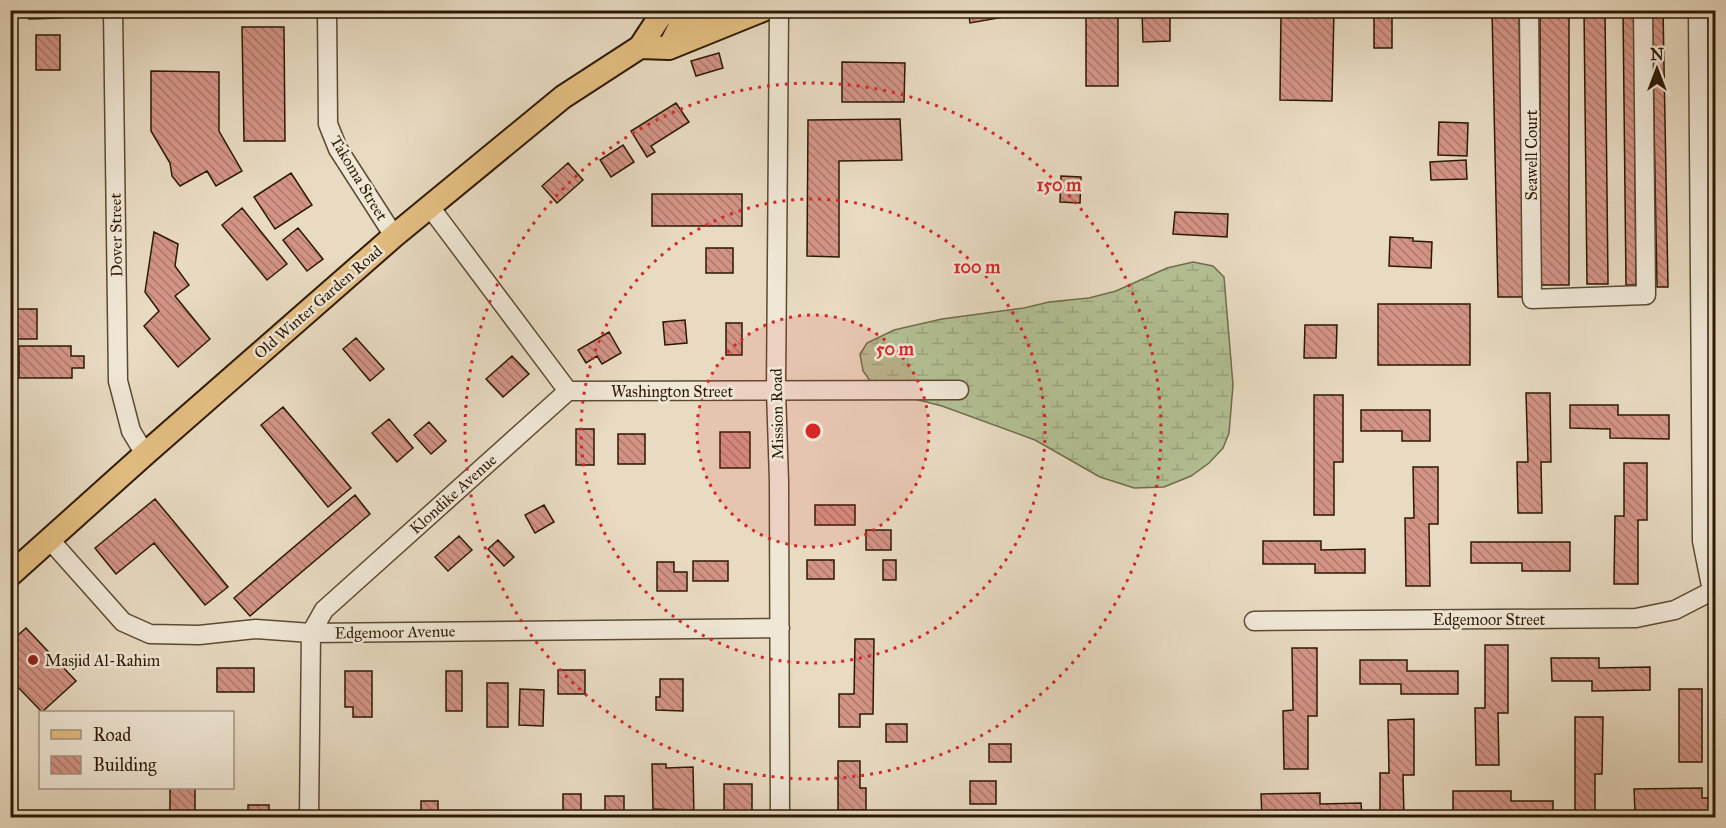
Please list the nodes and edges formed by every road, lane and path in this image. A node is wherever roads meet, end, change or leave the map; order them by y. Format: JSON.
{"nodes":[{"id":1,"x":113,"y":10,"type":"edge"},
{"id":2,"x":327,"y":10,"type":"edge"},
{"id":3,"x":672,"y":10,"type":"edge"},
{"id":4,"x":713,"y":10,"type":"edge"},
{"id":5,"x":763,"y":10,"type":"edge"},
{"id":6,"x":778,"y":10,"type":"edge"},
{"id":7,"x":1529,"y":10,"type":"edge"},
{"id":8,"x":1643,"y":10,"type":"edge"},
{"id":9,"x":1698,"y":10,"type":"edge"},
{"id":10,"x":640,"y":47,"type":"junction"},
{"id":11,"x":669,"y":48,"type":"junction"},
{"id":12,"x":430,"y":207,"type":"junction"},
{"id":13,"x":394,"y":236,"type":"junction"},
{"id":14,"x":959,"y":390,"type":"dead end"},
{"id":15,"x":568,"y":391,"type":"junction"},
{"id":16,"x":776,"y":391,"type":"junction"},
{"id":17,"x":145,"y":454,"type":"junction"},
{"id":18,"x":50,"y":540,"type":"junction"},
{"id":19,"x":13,"y":566,"type":"edge"},
{"id":20,"x":1714,"y":593,"type":"edge"},
{"id":21,"x":1254,"y":621,"type":"dead end"},
{"id":22,"x":780,"y":628,"type":"junction"},
{"id":23,"x":311,"y":633,"type":"junction"},
{"id":24,"x":309,"y":818,"type":"edge"},
{"id":25,"x":780,"y":818,"type":"edge"}],
"edges":[{"from":1,"to":17,"type":"street","name":"Dover Street"},
{"from":2,"to":13,"type":"street","name":"Takoma Street"},
{"from":3,"to":10,"type":"main road","name":"Old Winter Garden Road"},
{"from":4,"to":11,"type":"main road"},
{"from":5,"to":11,"type":"main road"},
{"from":6,"to":16,"type":"street","name":"Mission Road"},
{"from":7,"to":8,"type":"street","name":"Seawell Court"},
{"from":9,"to":20,"type":"street"},
{"from":10,"to":11,"type":"main road"},
{"from":10,"to":12,"type":"main road","name":"Old Winter Garden Road"},
{"from":12,"to":13,"type":"main road","name":"Old Winter Garden Road"},
{"from":12,"to":15,"type":"street"},
{"from":13,"to":17,"type":"main road","name":"Old Winter Garden Road"},
{"from":14,"to":16,"type":"street","name":"Washington Street"},
{"from":15,"to":16,"type":"street","name":"Washington Street"},
{"from":15,"to":23,"type":"street","name":"Klondike Avenue"},
{"from":16,"to":22,"type":"street","name":"Mission Road"},
{"from":17,"to":18,"type":"main road","name":"Old Winter Garden Road"},
{"from":18,"to":19,"type":"main road","name":"Old Winter Garden Road"},
{"from":18,"to":23,"type":"street","name":"Edgemoor Avenue"},
{"from":20,"to":21,"type":"street","name":"Edgemoor Street"},
{"from":22,"to":23,"type":"street","name":"Edgemoor Avenue"},
{"from":22,"to":25,"type":"street","name":"Mission Road"},
{"from":23,"to":24,"type":"street"}]}
